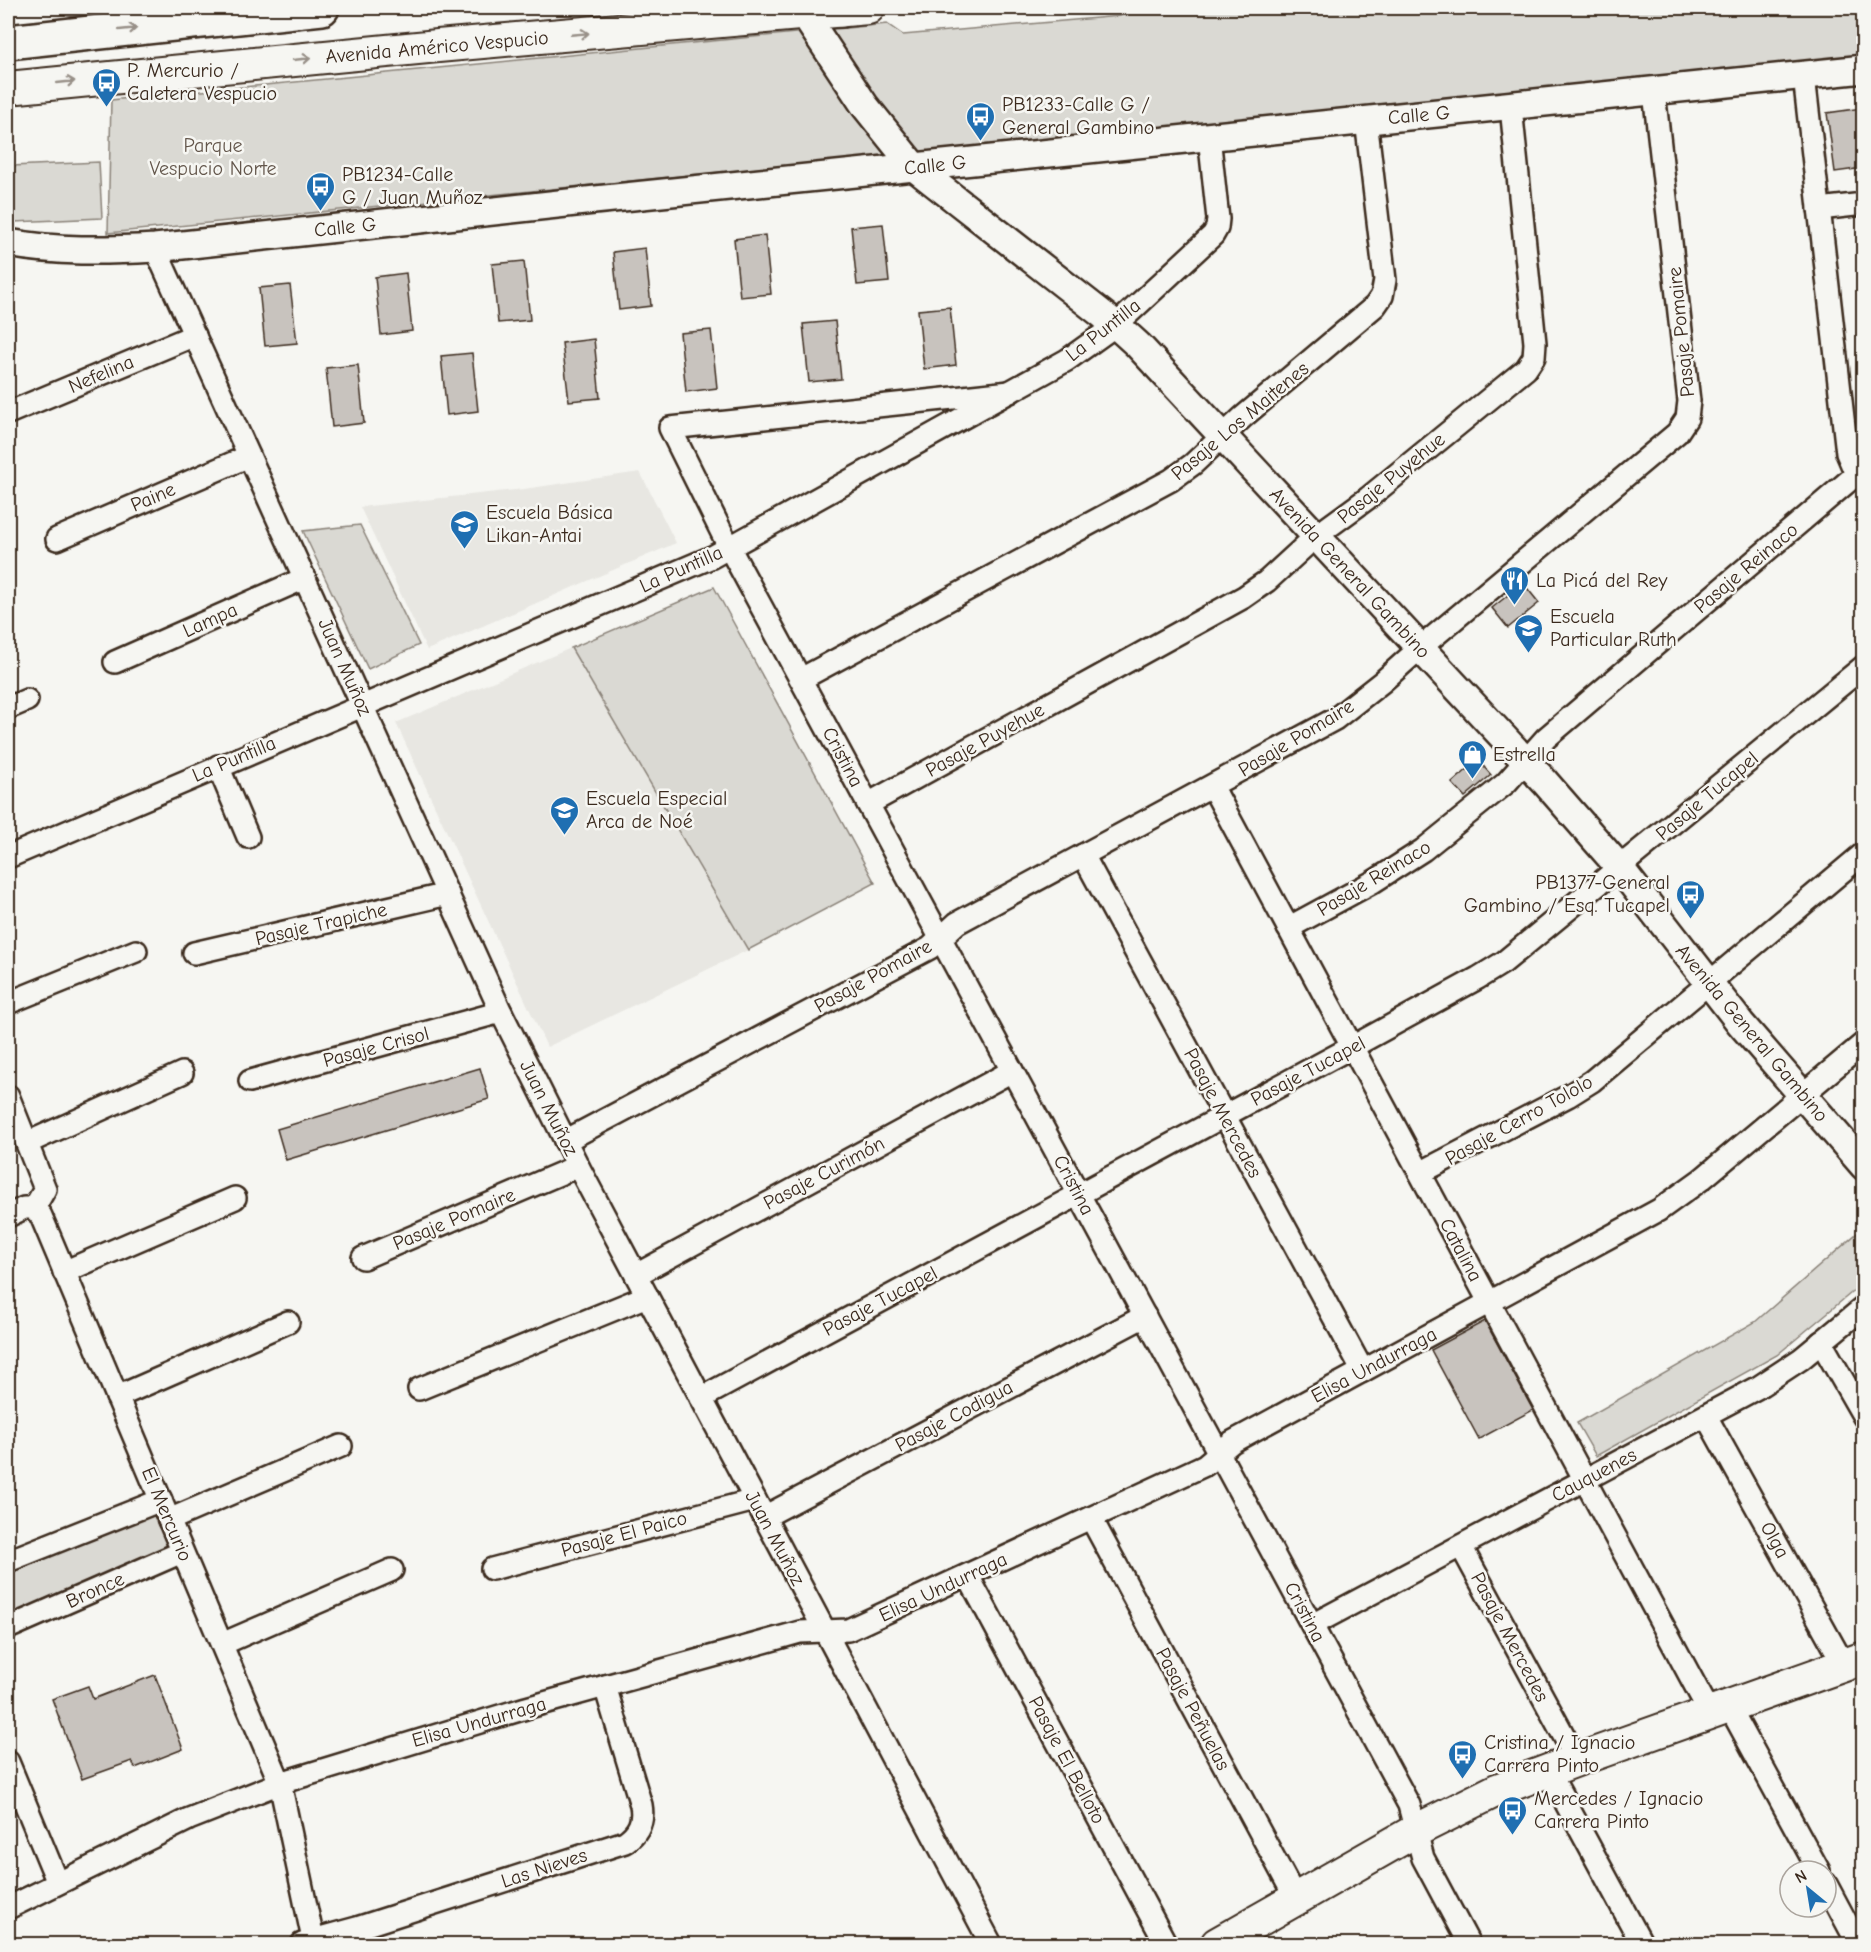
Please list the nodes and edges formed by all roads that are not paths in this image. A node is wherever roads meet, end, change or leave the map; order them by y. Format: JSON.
{"nodes":[{"id":1,"x":322,"y":8,"type":"edge"},
{"id":2,"x":754,"y":8,"type":"edge"},
{"id":3,"x":854,"y":9,"type":"edge"},
{"id":4,"x":804,"y":14,"type":"junction"},
{"id":5,"x":8,"y":42,"type":"edge"},
{"id":6,"x":1863,"y":69,"type":"edge"},
{"id":7,"x":1804,"y":76,"type":"junction"},
{"id":8,"x":8,"y":88,"type":"edge"},
{"id":9,"x":1654,"y":92,"type":"junction"},
{"id":10,"x":1511,"y":107,"type":"junction"},
{"id":11,"x":1366,"y":120,"type":"junction"},
{"id":12,"x":1209,"y":136,"type":"junction"},
{"id":13,"x":914,"y":167,"type":"junction"},
{"id":14,"x":1863,"y":204,"type":"edge"},
{"id":15,"x":1819,"y":209,"type":"junction"},
{"id":16,"x":8,"y":243,"type":"edge"},
{"id":17,"x":155,"y":248,"type":"junction"},
{"id":18,"x":1116,"y":325,"type":"junction"},
{"id":19,"x":195,"y":335,"type":"junction"},
{"id":20,"x":1010,"y":392,"type":"junction"},
{"id":21,"x":8,"y":413,"type":"edge"},
{"id":22,"x":1223,"y":436,"type":"junction"},
{"id":23,"x":249,"y":456,"type":"junction"},
{"id":24,"x":1862,"y":475,"type":"edge"},
{"id":25,"x":1316,"y":536,"type":"junction"},
{"id":26,"x":57,"y":539,"type":"dead end"},
{"id":27,"x":729,"y":547,"type":"junction"},
{"id":28,"x":305,"y":578,"type":"junction"},
{"id":29,"x":1420,"y":648,"type":"junction"},
{"id":30,"x":115,"y":662,"type":"dead end"},
{"id":31,"x":1863,"y":666,"type":"edge"},
{"id":32,"x":801,"y":679,"type":"junction"},
{"id":33,"x":362,"y":705,"type":"junction"},
{"id":34,"x":1526,"y":760,"type":"junction"},
{"id":35,"x":218,"y":766,"type":"junction"},
{"id":36,"x":1212,"y":786,"type":"junction"},
{"id":37,"x":868,"y":804,"type":"junction"},
{"id":38,"x":248,"y":837,"type":"dead end"},
{"id":39,"x":1863,"y":854,"type":"edge"},
{"id":40,"x":1083,"y":855,"type":"junction"},
{"id":41,"x":8,"y":857,"type":"edge"},
{"id":42,"x":1620,"y":868,"type":"junction"},
{"id":43,"x":448,"y":894,"type":"junction"},
{"id":44,"x":1288,"y":928,"type":"junction"},
{"id":45,"x":940,"y":938,"type":"junction"},
{"id":46,"x":136,"y":951,"type":"dead end"},
{"id":47,"x":194,"y":953,"type":"dead end"},
{"id":48,"x":1709,"y":984,"type":"junction"},
{"id":49,"x":8,"y":1003,"type":"edge"},
{"id":50,"x":501,"y":1012,"type":"junction"},
{"id":51,"x":1863,"y":1043,"type":"edge"},
{"id":52,"x":1352,"y":1047,"type":"junction"},
{"id":53,"x":1012,"y":1071,"type":"junction"},
{"id":54,"x":182,"y":1073,"type":"dead end"},
{"id":55,"x":250,"y":1081,"type":"dead end"},
{"id":56,"x":1802,"y":1095,"type":"junction"},
{"id":57,"x":8,"y":1096,"type":"edge"},
{"id":58,"x":1225,"y":1116,"type":"junction"},
{"id":59,"x":565,"y":1141,"type":"junction"},
{"id":60,"x":27,"y":1143,"type":"junction"},
{"id":61,"x":578,"y":1166,"type":"junction"},
{"id":62,"x":1863,"y":1166,"type":"edge"},
{"id":63,"x":1420,"y":1173,"type":"junction"},
{"id":64,"x":1079,"y":1194,"type":"junction"},
{"id":65,"x":235,"y":1198,"type":"dead end"},
{"id":66,"x":34,"y":1208,"type":"junction"},
{"id":67,"x":8,"y":1216,"type":"edge"},
{"id":68,"x":363,"y":1258,"type":"dead end"},
{"id":69,"x":64,"y":1272,"type":"junction"},
{"id":70,"x":636,"y":1275,"type":"junction"},
{"id":71,"x":647,"y":1296,"type":"junction"},
{"id":72,"x":1490,"y":1303,"type":"junction"},
{"id":73,"x":1863,"y":1307,"type":"edge"},
{"id":74,"x":1145,"y":1316,"type":"junction"},
{"id":75,"x":288,"y":1322,"type":"dead end"},
{"id":76,"x":1821,"y":1342,"type":"junction"},
{"id":77,"x":1363,"y":1371,"type":"junction"},
{"id":78,"x":419,"y":1389,"type":"dead end"},
{"id":79,"x":117,"y":1397,"type":"junction"},
{"id":80,"x":701,"y":1398,"type":"junction"},
{"id":81,"x":1706,"y":1416,"type":"junction"},
{"id":82,"x":1863,"y":1417,"type":"edge"},
{"id":83,"x":341,"y":1446,"type":"dead end"},
{"id":84,"x":1220,"y":1454,"type":"junction"},
{"id":85,"x":1585,"y":1480,"type":"junction"},
{"id":86,"x":161,"y":1500,"type":"junction"},
{"id":87,"x":759,"y":1508,"type":"junction"},
{"id":88,"x":1091,"y":1518,"type":"junction"},
{"id":89,"x":169,"y":1520,"type":"junction"},
{"id":90,"x":1461,"y":1546,"type":"junction"},
{"id":91,"x":182,"y":1551,"type":"junction"},
{"id":92,"x":8,"y":1561,"type":"edge"},
{"id":93,"x":492,"y":1569,"type":"dead end"},
{"id":94,"x":392,"y":1570,"type":"dead end"},
{"id":95,"x":968,"y":1576,"type":"junction"},
{"id":96,"x":1312,"y":1625,"type":"junction"},
{"id":97,"x":8,"y":1628,"type":"edge"},
{"id":98,"x":826,"y":1631,"type":"junction"},
{"id":99,"x":222,"y":1644,"type":"junction"},
{"id":100,"x":1854,"y":1662,"type":"edge"},
{"id":101,"x":605,"y":1686,"type":"junction"},
{"id":102,"x":1720,"y":1709,"type":"junction"},
{"id":103,"x":1577,"y":1760,"type":"junction"},
{"id":104,"x":8,"y":1762,"type":"edge"},
{"id":105,"x":1548,"y":1770,"type":"junction"},
{"id":106,"x":280,"y":1783,"type":"junction"},
{"id":107,"x":1416,"y":1831,"type":"junction"},
{"id":108,"x":1812,"y":1859,"type":"edge"},
{"id":109,"x":58,"y":1883,"type":"junction"},
{"id":110,"x":1296,"y":1899,"type":"junction"},
{"id":111,"x":1838,"y":1906,"type":"edge"},
{"id":112,"x":8,"y":1908,"type":"edge"},
{"id":113,"x":310,"y":1943,"type":"edge"},
{"id":114,"x":991,"y":1944,"type":"edge"},
{"id":115,"x":1166,"y":1944,"type":"edge"},
{"id":116,"x":1216,"y":1944,"type":"edge"},
{"id":117,"x":1469,"y":1944,"type":"edge"},
{"id":118,"x":1642,"y":1944,"type":"edge"},
{"id":119,"x":1858,"y":1944,"type":"edge"}],
"edges":[{"from":5,"to":1,"type":"highway","one_way":true},
{"from":2,"to":3,"type":"highway"},
{"from":3,"to":4,"type":"main road","name":"Avenida Américo Vespucio"},
{"from":8,"to":4,"type":"main road","name":"Avenida Américo Vespucio","one_way":true},
{"from":4,"to":13,"type":"street","name":"Avenida General Gambino"},
{"from":6,"to":7,"type":"street","name":"Calle G"},
{"from":7,"to":9,"type":"street","name":"Calle G"},
{"from":7,"to":15,"type":"street","name":"Pasaje Reinaco"},
{"from":9,"to":10,"type":"street","name":"Calle G"},
{"from":9,"to":29,"type":"street","name":"Pasaje Pomaire"},
{"from":10,"to":11,"type":"street","name":"Calle G"},
{"from":10,"to":25,"type":"street","name":"Pasaje Puyehue"},
{"from":11,"to":12,"type":"street","name":"Calle G"},
{"from":11,"to":22,"type":"street","name":"Pasaje Los Maitenes"},
{"from":12,"to":13,"type":"street","name":"Calle G"},
{"from":12,"to":18,"type":"street","name":"La Puntilla"},
{"from":13,"to":17,"type":"street","name":"Calle G"},
{"from":13,"to":18,"type":"street","name":"Avenida General Gambino"},
{"from":14,"to":15,"type":"street"},
{"from":15,"to":24,"type":"street","name":"Pasaje Reinaco"},
{"from":16,"to":17,"type":"street","name":"Calle G"},
{"from":17,"to":19,"type":"street","name":"Juan Muñoz"},
{"from":18,"to":20,"type":"street","name":"La Puntilla"},
{"from":18,"to":22,"type":"street","name":"Avenida General Gambino"},
{"from":19,"to":21,"type":"street","name":"Nefelina"},
{"from":19,"to":23,"type":"street","name":"Juan Muñoz"},
{"from":20,"to":27,"type":"street","name":"La Puntilla"},
{"from":20,"to":27,"type":"street","name":"Cristina"},
{"from":22,"to":25,"type":"street","name":"Avenida General Gambino"},
{"from":22,"to":32,"type":"street","name":"Pasaje Los Maitenes"},
{"from":23,"to":26,"type":"street","name":"Paine"},
{"from":23,"to":28,"type":"street","name":"Juan Muñoz"},
{"from":24,"to":34,"type":"street","name":"Pasaje Reinaco"},
{"from":25,"to":29,"type":"street","name":"Avenida General Gambino"},
{"from":25,"to":37,"type":"street","name":"Pasaje Puyehue"},
{"from":27,"to":32,"type":"street","name":"Cristina"},
{"from":27,"to":33,"type":"street","name":"La Puntilla"},
{"from":28,"to":30,"type":"street","name":"Lampa"},
{"from":28,"to":33,"type":"street","name":"Juan Muñoz"},
{"from":29,"to":34,"type":"street","name":"Avenida General Gambino"},
{"from":29,"to":36,"type":"street","name":"Pasaje Pomaire"},
{"from":31,"to":42,"type":"street","name":"Pasaje Tucapel"},
{"from":32,"to":37,"type":"street","name":"Cristina"},
{"from":33,"to":35,"type":"street","name":"La Puntilla"},
{"from":33,"to":43,"type":"street","name":"Juan Muñoz"},
{"from":34,"to":42,"type":"street","name":"Avenida General Gambino"},
{"from":34,"to":44,"type":"street","name":"Pasaje Reinaco"},
{"from":35,"to":38,"type":"street"},
{"from":35,"to":41,"type":"street","name":"La Puntilla"},
{"from":36,"to":40,"type":"street","name":"Pasaje Pomaire"},
{"from":36,"to":44,"type":"street","name":"Catalina"},
{"from":37,"to":45,"type":"street","name":"Cristina"},
{"from":39,"to":48,"type":"street","name":"Pasaje Cerro Tololo"},
{"from":40,"to":45,"type":"street","name":"Pasaje Pomaire"},
{"from":40,"to":58,"type":"street","name":"Pasaje Mercedes"},
{"from":42,"to":48,"type":"street","name":"Avenida General Gambino"},
{"from":42,"to":52,"type":"street","name":"Pasaje Tucapel"},
{"from":43,"to":47,"type":"street","name":"Pasaje Trapiche"},
{"from":43,"to":50,"type":"street","name":"Juan Muñoz"},
{"from":44,"to":52,"type":"street","name":"Catalina"},
{"from":45,"to":53,"type":"street","name":"Cristina"},
{"from":45,"to":59,"type":"street","name":"Pasaje Pomaire"},
{"from":46,"to":49,"type":"street"},
{"from":48,"to":56,"type":"street","name":"Avenida General Gambino"},
{"from":48,"to":63,"type":"street","name":"Pasaje Cerro Tololo"},
{"from":50,"to":55,"type":"street","name":"Pasaje Crisol"},
{"from":50,"to":59,"type":"street","name":"Juan Muñoz"},
{"from":51,"to":56,"type":"street","name":"Elisa Undurraga"},
{"from":52,"to":58,"type":"street","name":"Pasaje Tucapel"},
{"from":52,"to":63,"type":"street","name":"Catalina"},
{"from":53,"to":64,"type":"street","name":"Cristina"},
{"from":53,"to":70,"type":"street","name":"Pasaje Curimón"},
{"from":54,"to":60,"type":"street"},
{"from":56,"to":62,"type":"street","name":"Avenida General Gambino"},
{"from":56,"to":72,"type":"street","name":"Elisa Undurraga"},
{"from":57,"to":60,"type":"street"},
{"from":58,"to":64,"type":"street","name":"Pasaje Tucapel"},
{"from":58,"to":77,"type":"street","name":"Pasaje Mercedes"},
{"from":59,"to":61,"type":"street","name":"Juan Muñoz"},
{"from":60,"to":66,"type":"street"},
{"from":61,"to":68,"type":"street","name":"Pasaje Pomaire"},
{"from":61,"to":70,"type":"street","name":"Juan Muñoz"},
{"from":63,"to":72,"type":"street","name":"Catalina"},
{"from":64,"to":74,"type":"street","name":"Cristina"},
{"from":64,"to":80,"type":"street","name":"Pasaje Tucapel"},
{"from":65,"to":69,"type":"street"},
{"from":66,"to":67,"type":"street"},
{"from":66,"to":69,"type":"street","name":"El Mercurio"},
{"from":69,"to":79,"type":"street","name":"El Mercurio"},
{"from":70,"to":71,"type":"street","name":"Juan Muñoz"},
{"from":71,"to":78,"type":"street"},
{"from":71,"to":80,"type":"street","name":"Juan Muñoz"},
{"from":72,"to":77,"type":"street","name":"Elisa Undurraga"},
{"from":72,"to":85,"type":"street","name":"Catalina"},
{"from":73,"to":76,"type":"street","name":"Cauquenes"},
{"from":74,"to":84,"type":"street","name":"Cristina"},
{"from":74,"to":87,"type":"street","name":"Pasaje Codigua"},
{"from":75,"to":79,"type":"street"},
{"from":76,"to":81,"type":"street","name":"Cauquenes"},
{"from":76,"to":82,"type":"street"},
{"from":77,"to":84,"type":"street","name":"Elisa Undurraga"},
{"from":79,"to":86,"type":"street","name":"El Mercurio"},
{"from":80,"to":87,"type":"street","name":"Juan Muñoz"},
{"from":81,"to":85,"type":"street","name":"Cauquenes"},
{"from":81,"to":100,"type":"street","name":"Olga"},
{"from":83,"to":89,"type":"street"},
{"from":84,"to":88,"type":"street","name":"Elisa Undurraga"},
{"from":84,"to":96,"type":"street","name":"Cristina"},
{"from":85,"to":90,"type":"street","name":"Cauquenes"},
{"from":85,"to":102,"type":"street","name":"Catalina"},
{"from":86,"to":89,"type":"street","name":"El Mercurio"},
{"from":86,"to":92,"type":"street"},
{"from":87,"to":93,"type":"street","name":"Pasaje El Paico"},
{"from":87,"to":98,"type":"street","name":"Juan Muñoz"},
{"from":88,"to":95,"type":"street","name":"Elisa Undurraga"},
{"from":88,"to":110,"type":"street","name":"Pasaje Peñuelas"},
{"from":89,"to":91,"type":"street","name":"El Mercurio"},
{"from":90,"to":96,"type":"street","name":"Cauquenes"},
{"from":90,"to":103,"type":"street","name":"Pasaje Mercedes"},
{"from":91,"to":97,"type":"street","name":"Bronce"},
{"from":91,"to":99,"type":"street","name":"El Mercurio"},
{"from":94,"to":99,"type":"street"},
{"from":95,"to":98,"type":"street","name":"Elisa Undurraga"},
{"from":95,"to":115,"type":"street","name":"Pasaje El Belloto"},
{"from":96,"to":107,"type":"street","name":"Cristina"},
{"from":98,"to":101,"type":"street","name":"Elisa Undurraga"},
{"from":98,"to":114,"type":"street","name":"Juan Muñoz"},
{"from":99,"to":106,"type":"street","name":"El Mercurio"},
{"from":100,"to":102,"type":"main road"},
{"from":101,"to":106,"type":"street","name":"Elisa Undurraga"},
{"from":101,"to":113,"type":"street","name":"Las Nieves"},
{"from":102,"to":103,"type":"main road"},
{"from":102,"to":108,"type":"street","name":"Catalina"},
{"from":103,"to":105,"type":"main road"},
{"from":104,"to":109,"type":"street"},
{"from":105,"to":107,"type":"main road"},
{"from":105,"to":118,"type":"street"},
{"from":106,"to":109,"type":"street","name":"Elisa Undurraga"},
{"from":106,"to":113,"type":"street","name":"El Mercurio"},
{"from":107,"to":110,"type":"main road"},
{"from":107,"to":117,"type":"street","name":"Cristina"},
{"from":109,"to":112,"type":"street","name":"Elisa Undurraga"},
{"from":110,"to":116,"type":"main road"},
{"from":111,"to":119,"type":"street"}]}
